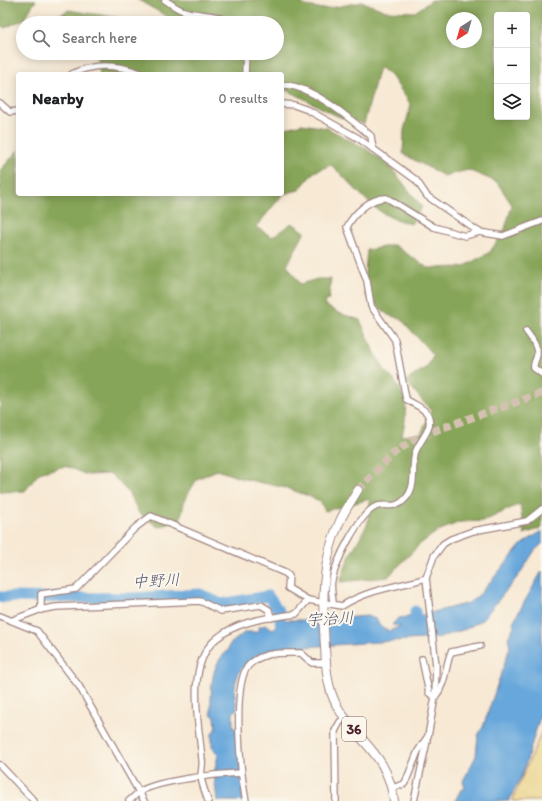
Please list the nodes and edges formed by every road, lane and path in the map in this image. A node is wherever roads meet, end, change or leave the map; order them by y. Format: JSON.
{"nodes":[{"id":1,"x":165,"y":0,"type":"edge"},
{"id":2,"x":216,"y":16,"type":"edge"},
{"id":3,"x":246,"y":60,"type":"edge"},
{"id":4,"x":76,"y":72,"type":"edge"},
{"id":5,"x":138,"y":72,"type":"edge"},
{"id":6,"x":245,"y":72,"type":"edge"},
{"id":7,"x":284,"y":85,"type":"edge"},
{"id":8,"x":0,"y":103,"type":"edge"},
{"id":9,"x":284,"y":104,"type":"edge"},
{"id":10,"x":16,"y":111,"type":"edge"},
{"id":11,"x":373,"y":149,"type":"junction"},
{"id":12,"x":542,"y":221,"type":"edge"},
{"id":13,"x":479,"y":232,"type":"junction"},
{"id":14,"x":526,"y":331,"type":"dead end"},
{"id":15,"x":542,"y":374,"type":"edge"},
{"id":16,"x":358,"y":490,"type":"tunnel mouth"},
{"id":17,"x":542,"y":509,"type":"edge"},
{"id":18,"x":426,"y":578,"type":"junction"},
{"id":19,"x":308,"y":600,"type":"junction"},
{"id":20,"x":323,"y":602,"type":"junction"},
{"id":21,"x":333,"y":604,"type":"junction"},
{"id":22,"x":41,"y":610,"type":"junction"},
{"id":23,"x":0,"y":616,"type":"edge"},
{"id":24,"x":271,"y":618,"type":"junction"},
{"id":25,"x":13,"y":620,"type":"junction"},
{"id":26,"x":480,"y":646,"type":"dead end"},
{"id":27,"x":422,"y":659,"type":"dead end"},
{"id":28,"x":326,"y":663,"type":"junction"},
{"id":29,"x":435,"y":697,"type":"junction"},
{"id":30,"x":346,"y":717,"type":"junction"},
{"id":31,"x":428,"y":736,"type":"junction"},
{"id":32,"x":0,"y":765,"type":"edge"},
{"id":33,"x":240,"y":773,"type":"junction"},
{"id":34,"x":203,"y":777,"type":"junction"},
{"id":35,"x":392,"y":788,"type":"junction"},
{"id":36,"x":140,"y":791,"type":"junction"},
{"id":37,"x":34,"y":801,"type":"edge"},
{"id":38,"x":130,"y":801,"type":"edge"},
{"id":39,"x":144,"y":801,"type":"edge"},
{"id":40,"x":208,"y":801,"type":"edge"},
{"id":41,"x":246,"y":801,"type":"edge"},
{"id":42,"x":336,"y":801,"type":"edge"},
{"id":43,"x":394,"y":801,"type":"edge"},
{"id":44,"x":414,"y":801,"type":"edge"}],
"edges":[{"from":1,"to":2,"type":"street"},
{"from":3,"to":6,"type":"street"},
{"from":4,"to":5,"type":"street"},
{"from":7,"to":11,"type":"street"},
{"from":8,"to":10,"type":"street"},
{"from":9,"to":11,"type":"street"},
{"from":11,"to":13,"type":"street"},
{"from":12,"to":13,"type":"street"},
{"from":13,"to":21,"type":"street"},
{"from":14,"to":15,"type":"street"},
{"from":16,"to":20,"type":"main road","number":"36"},
{"from":17,"to":18,"type":"street"},
{"from":18,"to":21,"type":"street"},
{"from":18,"to":29,"type":"street"},
{"from":19,"to":20,"type":"street"},
{"from":19,"to":22,"type":"street"},
{"from":19,"to":24,"type":"street"},
{"from":20,"to":21,"type":"street"},
{"from":20,"to":28,"type":"main road","number":"36"},
{"from":22,"to":24,"type":"street"},
{"from":22,"to":25,"type":"street"},
{"from":23,"to":25,"type":"street"},
{"from":24,"to":34,"type":"street"},
{"from":25,"to":36,"type":"street"},
{"from":26,"to":29,"type":"street"},
{"from":27,"to":29,"type":"street"},
{"from":28,"to":30,"type":"main road","number":"36"},
{"from":28,"to":33,"type":"street"},
{"from":29,"to":31,"type":"street"},
{"from":30,"to":35,"type":"main road","number":"36"},
{"from":30,"to":42,"type":"street"},
{"from":31,"to":35,"type":"street"},
{"from":31,"to":44,"type":"street"},
{"from":32,"to":37,"type":"street"},
{"from":33,"to":34,"type":"street"},
{"from":33,"to":41,"type":"street"},
{"from":34,"to":36,"type":"street"},
{"from":34,"to":40,"type":"street"},
{"from":35,"to":43,"type":"main road","number":"36"},
{"from":36,"to":38,"type":"street"},
{"from":36,"to":39,"type":"street"}]}
